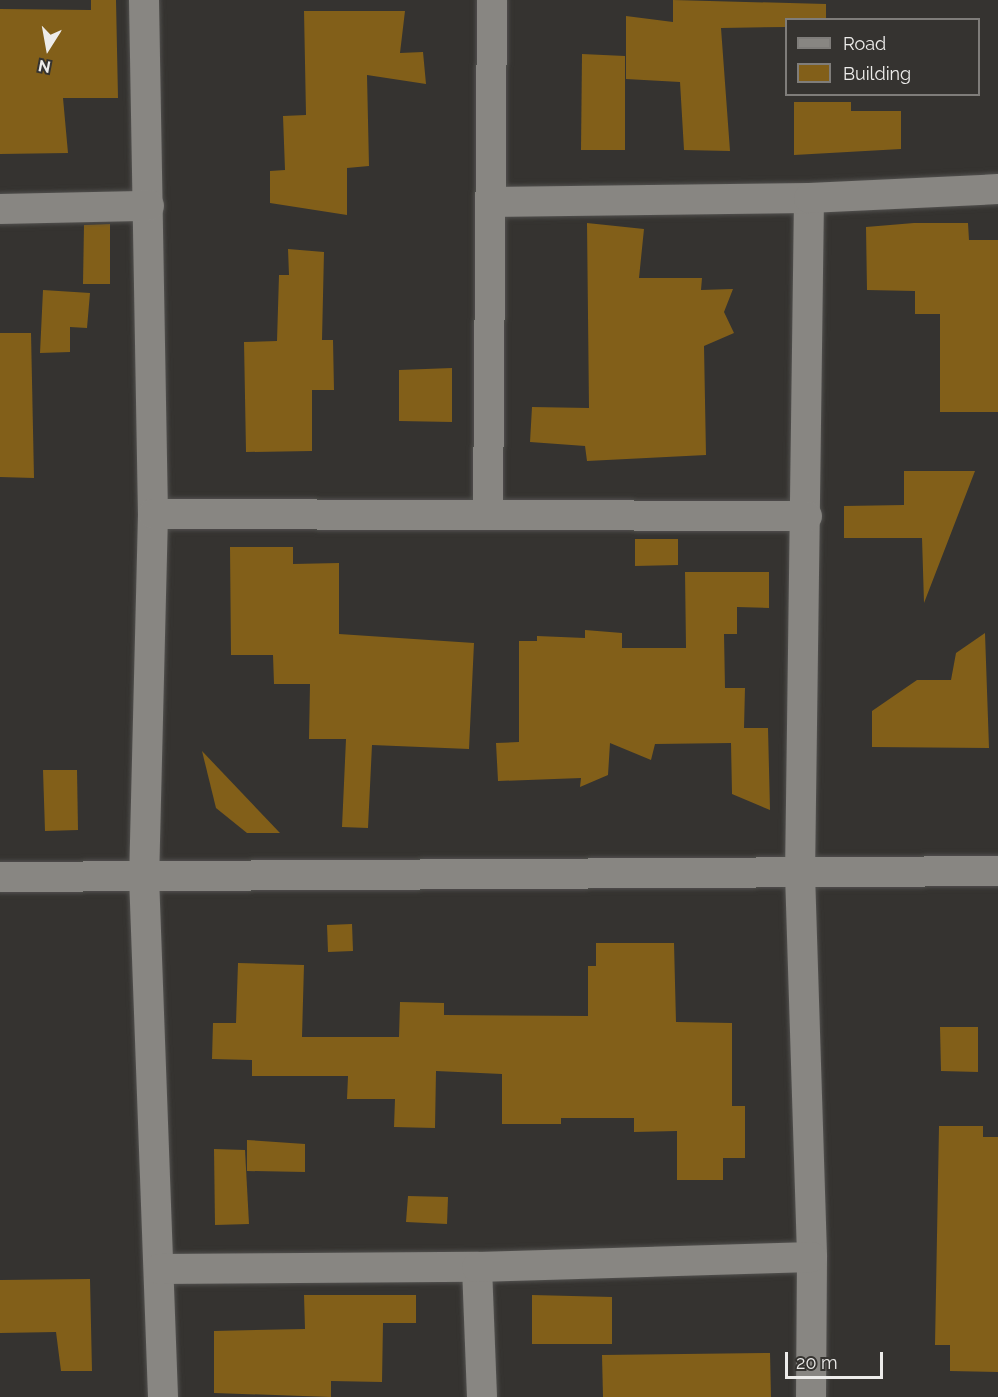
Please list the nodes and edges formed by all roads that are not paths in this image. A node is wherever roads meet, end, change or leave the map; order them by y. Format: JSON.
{"nodes":[{"id":1,"x":144,"y":0,"type":"edge"},
{"id":2,"x":492,"y":0,"type":"edge"},
{"id":3,"x":998,"y":189,"type":"edge"},
{"id":4,"x":809,"y":198,"type":"junction"},
{"id":5,"x":490,"y":202,"type":"junction"},
{"id":6,"x":149,"y":206,"type":"junction"},
{"id":7,"x":0,"y":209,"type":"edge"},
{"id":8,"x":488,"y":513,"type":"junction"},
{"id":9,"x":153,"y":514,"type":"junction"},
{"id":10,"x":807,"y":516,"type":"junction"},
{"id":11,"x":998,"y":871,"type":"edge"},
{"id":12,"x":800,"y":873,"type":"junction"},
{"id":13,"x":144,"y":876,"type":"junction"},
{"id":14,"x":0,"y":877,"type":"edge"},
{"id":15,"x":812,"y":1257,"type":"junction"},
{"id":16,"x":477,"y":1267,"type":"junction"},
{"id":17,"x":159,"y":1269,"type":"junction"},
{"id":18,"x":163,"y":1397,"type":"edge"},
{"id":19,"x":482,"y":1397,"type":"edge"},
{"id":20,"x":811,"y":1397,"type":"edge"}],
"edges":[{"from":1,"to":6,"type":"street"},
{"from":2,"to":5,"type":"street"},
{"from":3,"to":4,"type":"street"},
{"from":4,"to":5,"type":"street"},
{"from":4,"to":10,"type":"street"},
{"from":5,"to":8,"type":"street"},
{"from":6,"to":7,"type":"street"},
{"from":6,"to":9,"type":"street"},
{"from":8,"to":9,"type":"street"},
{"from":8,"to":10,"type":"street"},
{"from":9,"to":13,"type":"street"},
{"from":10,"to":12,"type":"street"},
{"from":11,"to":12,"type":"street"},
{"from":12,"to":13,"type":"street"},
{"from":12,"to":15,"type":"street"},
{"from":13,"to":14,"type":"street"},
{"from":13,"to":17,"type":"street"},
{"from":15,"to":16,"type":"street"},
{"from":15,"to":20,"type":"street"},
{"from":16,"to":17,"type":"street"},
{"from":16,"to":19,"type":"street"},
{"from":17,"to":18,"type":"street"}]}
